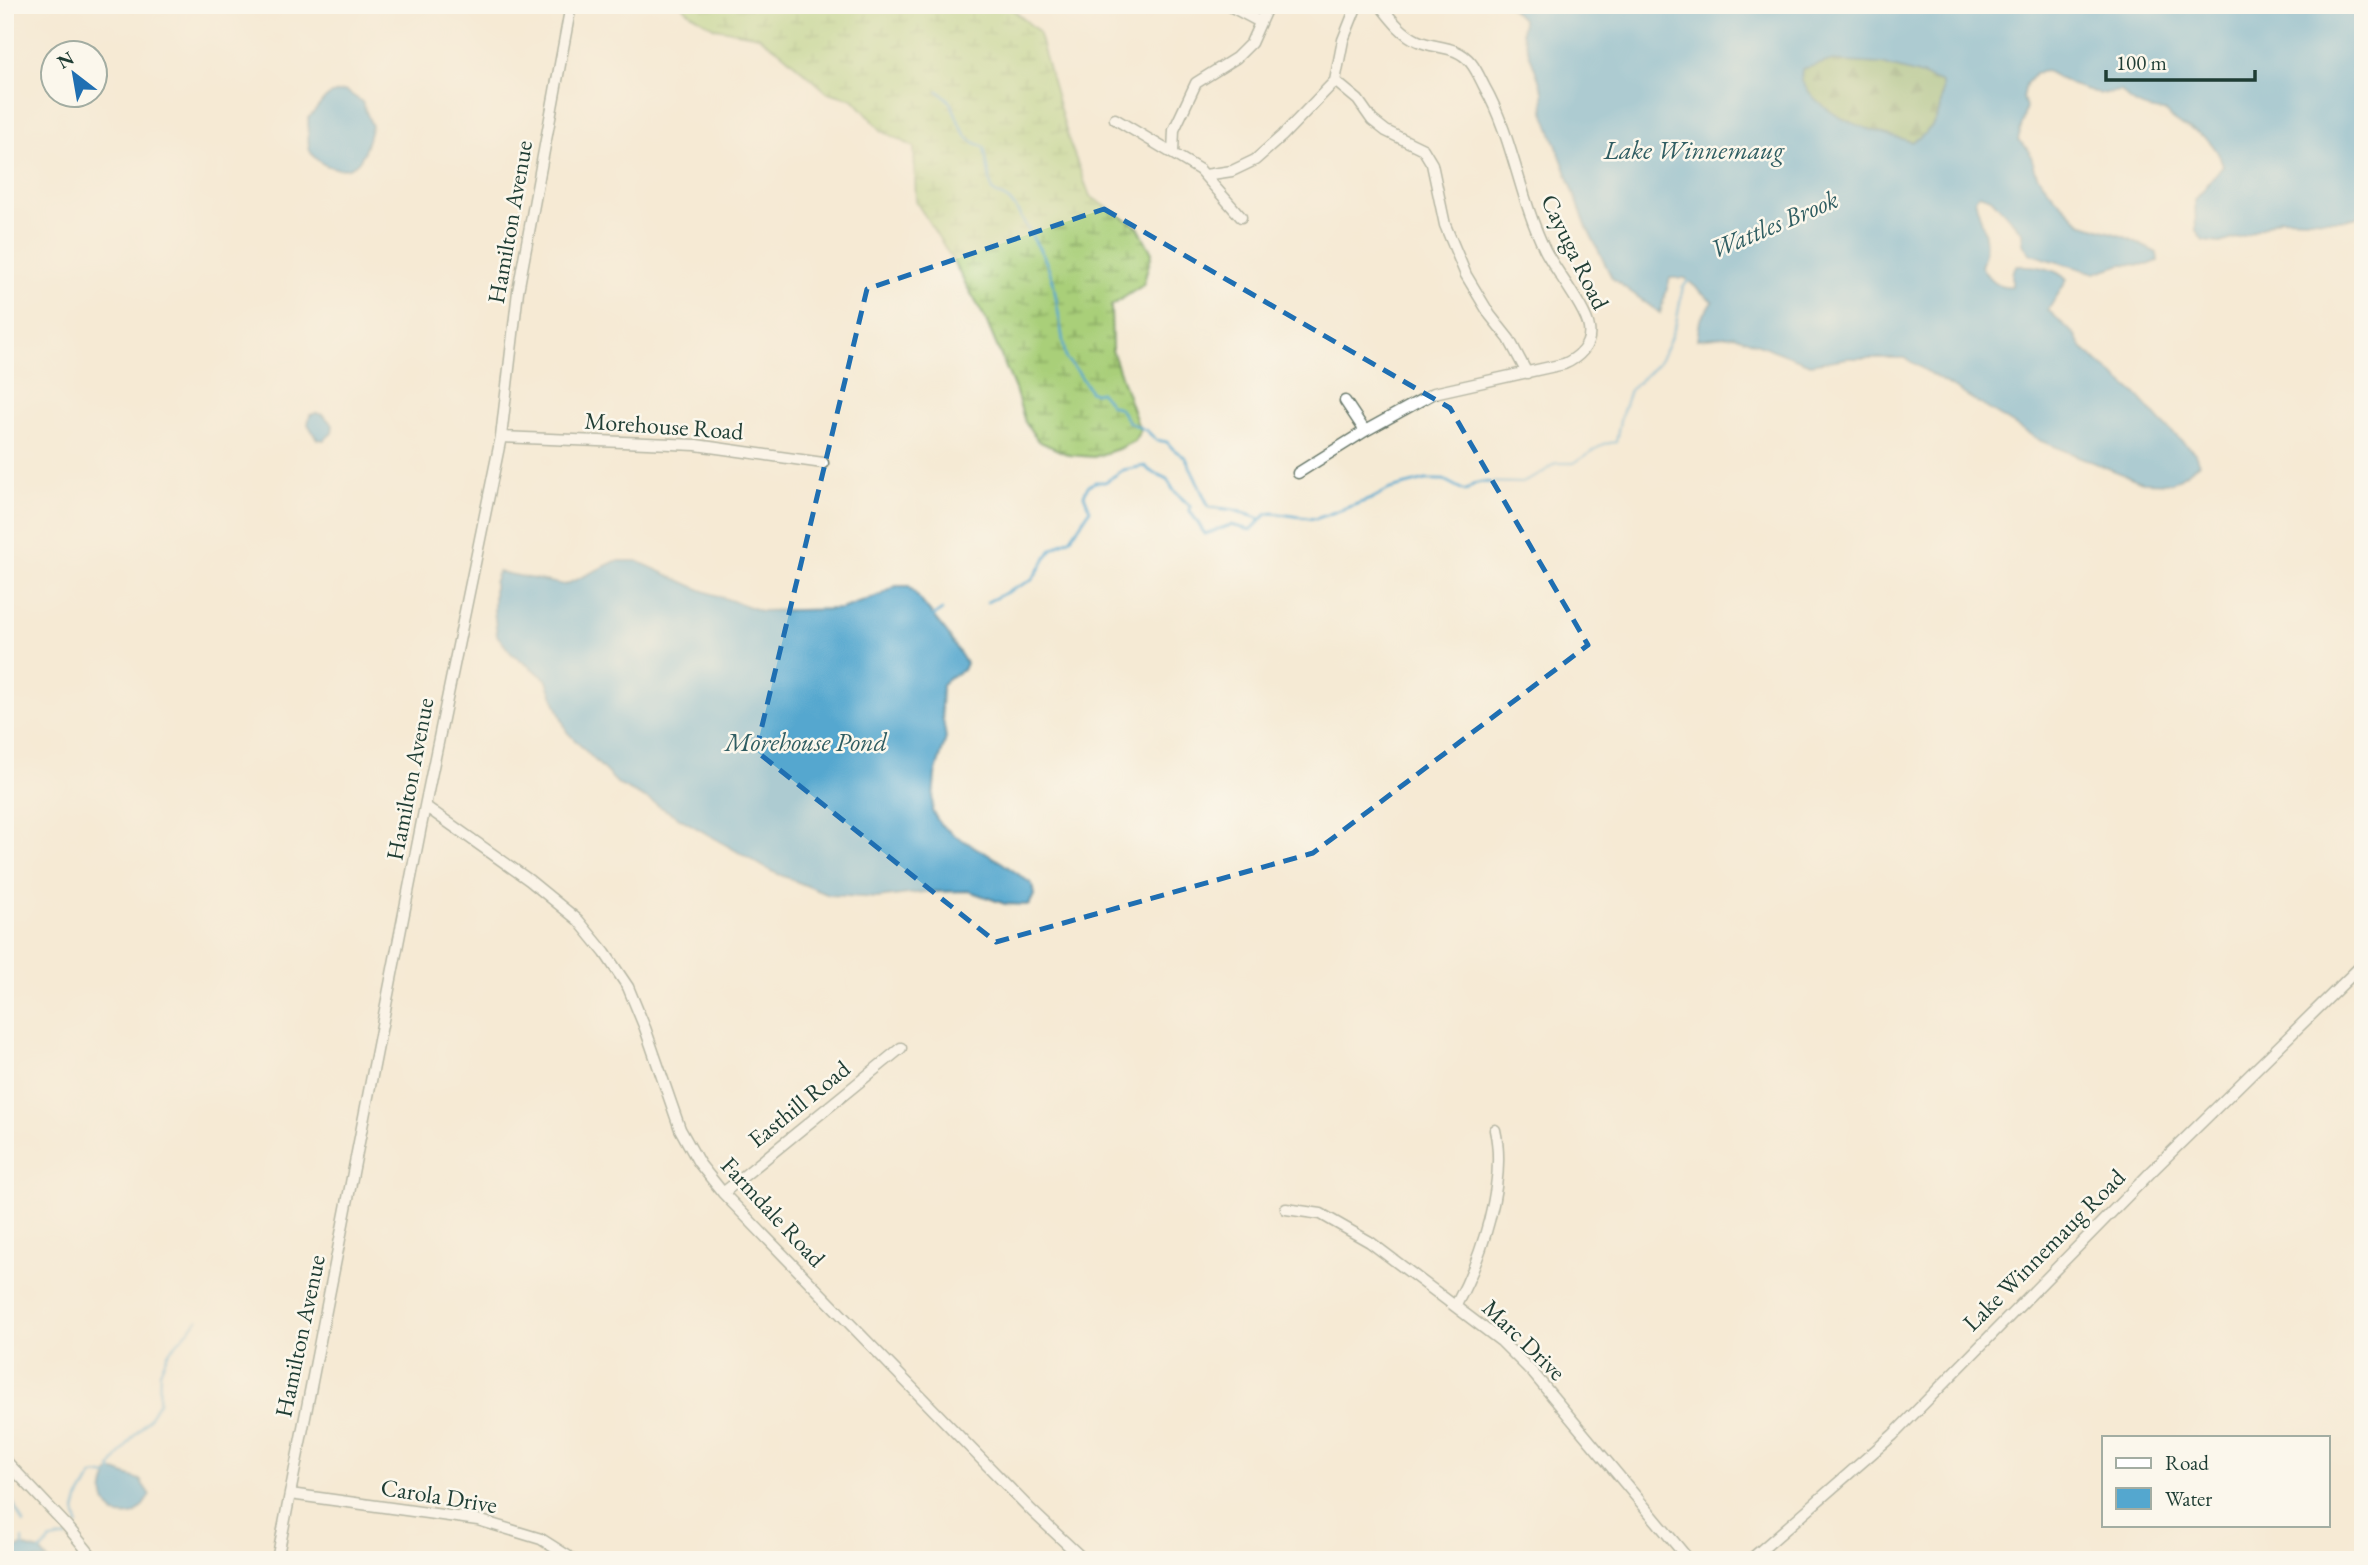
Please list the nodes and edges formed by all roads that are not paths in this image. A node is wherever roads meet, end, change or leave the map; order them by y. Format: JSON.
{"nodes":[{"id":1,"x":571,"y":5,"type":"edge"},
{"id":2,"x":1228,"y":5,"type":"edge"},
{"id":3,"x":1268,"y":5,"type":"edge"},
{"id":4,"x":1357,"y":5,"type":"edge"},
{"id":5,"x":1380,"y":5,"type":"edge"},
{"id":6,"x":1261,"y":22,"type":"junction"},
{"id":7,"x":1335,"y":80,"type":"junction"},
{"id":8,"x":1115,"y":119,"type":"dead end"},
{"id":9,"x":1173,"y":153,"type":"junction"},
{"id":10,"x":1205,"y":175,"type":"junction"},
{"id":11,"x":1241,"y":217,"type":"dead end"},
{"id":12,"x":1527,"y":373,"type":"junction"},
{"id":13,"x":1345,"y":401,"type":"dead end"},
{"id":14,"x":1365,"y":431,"type":"junction"},
{"id":15,"x":501,"y":438,"type":"junction"},
{"id":16,"x":823,"y":463,"type":"dead end"},
{"id":17,"x":1298,"y":473,"type":"dead end"},
{"id":18,"x":425,"y":806,"type":"junction"},
{"id":19,"x":2363,"y":964,"type":"edge"},
{"id":20,"x":901,"y":1048,"type":"dead end"},
{"id":21,"x":1495,"y":1130,"type":"dead end"},
{"id":22,"x":723,"y":1193,"type":"junction"},
{"id":23,"x":1286,"y":1209,"type":"dead end"},
{"id":24,"x":1457,"y":1305,"type":"junction"},
{"id":25,"x":5,"y":1460,"type":"edge"},
{"id":26,"x":290,"y":1494,"type":"junction"},
{"id":27,"x":95,"y":1560,"type":"edge"},
{"id":28,"x":277,"y":1560,"type":"edge"},
{"id":29,"x":574,"y":1560,"type":"edge"},
{"id":30,"x":1084,"y":1560,"type":"edge"},
{"id":31,"x":1689,"y":1560,"type":"edge"},
{"id":32,"x":1751,"y":1560,"type":"edge"}],
"edges":[{"from":1,"to":15,"type":"street","name":"Hamilton Avenue"},
{"from":2,"to":6,"type":"street"},
{"from":3,"to":6,"type":"street"},
{"from":4,"to":7,"type":"street"},
{"from":5,"to":12,"type":"street","name":"Cayuga Road"},
{"from":6,"to":9,"type":"street"},
{"from":7,"to":10,"type":"street"},
{"from":7,"to":12,"type":"street"},
{"from":8,"to":9,"type":"street"},
{"from":9,"to":10,"type":"street"},
{"from":10,"to":11,"type":"street"},
{"from":12,"to":14,"type":"street","name":"Cayuga Road"},
{"from":13,"to":14,"type":"street"},
{"from":14,"to":17,"type":"street","name":"Cayuga Road"},
{"from":15,"to":16,"type":"street","name":"Morehouse Road"},
{"from":15,"to":18,"type":"street","name":"Hamilton Avenue"},
{"from":18,"to":22,"type":"street","name":"Farmdale Road"},
{"from":18,"to":26,"type":"street","name":"Hamilton Avenue"},
{"from":19,"to":32,"type":"street","name":"Lake Winnemaug Road"},
{"from":20,"to":22,"type":"street","name":"Easthill Road"},
{"from":21,"to":24,"type":"street"},
{"from":22,"to":30,"type":"street","name":"Farmdale Road"},
{"from":23,"to":24,"type":"street","name":"Marc Drive"},
{"from":24,"to":31,"type":"street","name":"Marc Drive"},
{"from":25,"to":27,"type":"street"},
{"from":26,"to":28,"type":"street","name":"Hamilton Avenue"},
{"from":26,"to":29,"type":"street","name":"Carola Drive"}]}
